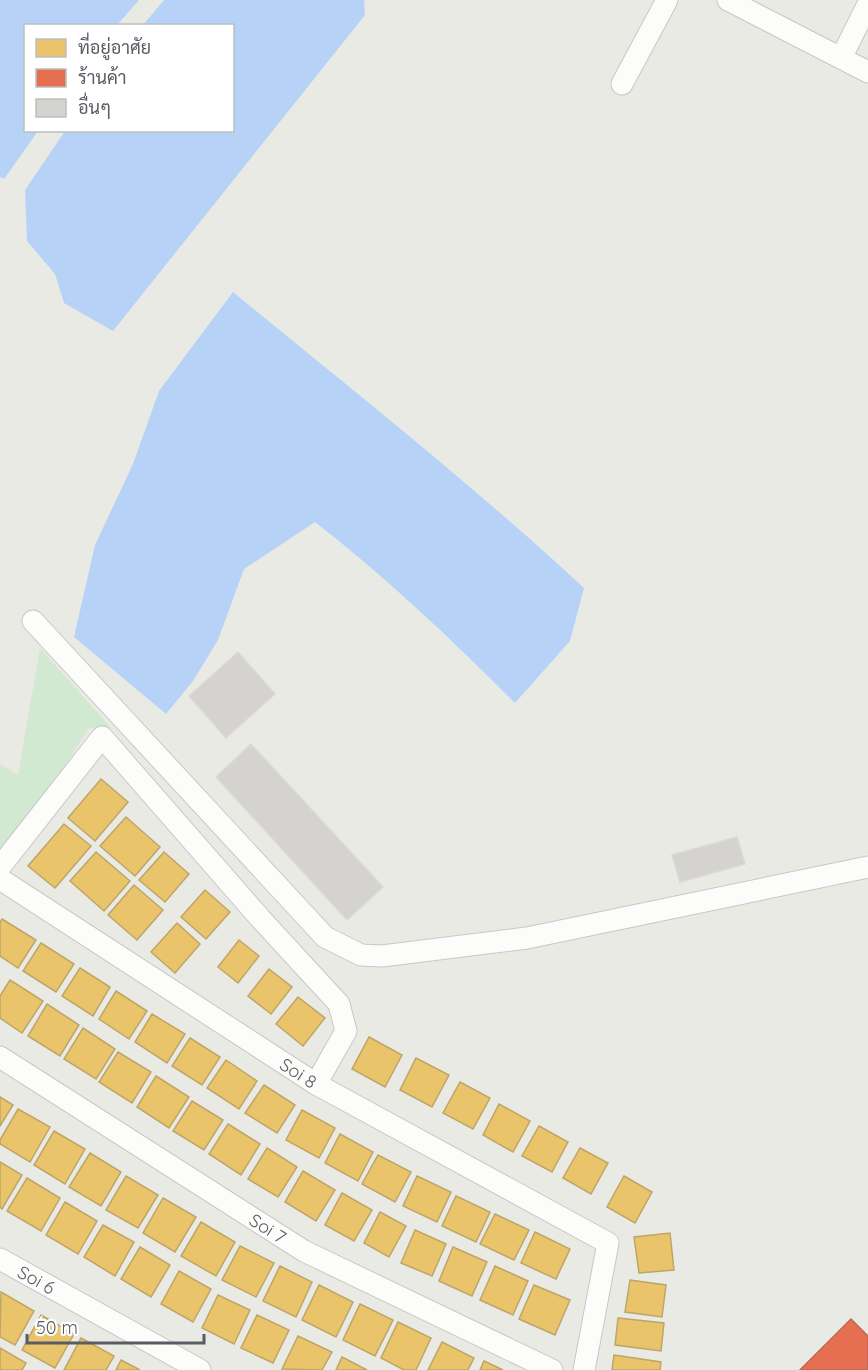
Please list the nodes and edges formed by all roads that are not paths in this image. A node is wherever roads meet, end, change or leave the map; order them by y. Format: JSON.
{"nodes":[{"id":1,"x":667,"y":0,"type":"edge"},
{"id":2,"x":728,"y":0,"type":"edge"},
{"id":3,"x":868,"y":4,"type":"edge"},
{"id":4,"x":841,"y":58,"type":"junction"},
{"id":5,"x":868,"y":72,"type":"edge"},
{"id":6,"x":622,"y":84,"type":"dead end"},
{"id":7,"x":33,"y":621,"type":"dead end"},
{"id":8,"x":0,"y":867,"type":"edge"},
{"id":9,"x":868,"y":867,"type":"edge"},
{"id":10,"x":0,"y":879,"type":"edge"},
{"id":11,"x":0,"y":1057,"type":"edge"},
{"id":12,"x":316,"y":1083,"type":"junction"},
{"id":13,"x":0,"y":1259,"type":"edge"},
{"id":14,"x":200,"y":1370,"type":"edge"},
{"id":15,"x":552,"y":1370,"type":"edge"},
{"id":16,"x":584,"y":1370,"type":"edge"}],
"edges":[{"from":1,"to":6,"type":"street"},
{"from":2,"to":4,"type":"street"},
{"from":3,"to":4,"type":"street"},
{"from":4,"to":5,"type":"street"},
{"from":7,"to":9,"type":"street"},
{"from":8,"to":12,"type":"street"},
{"from":10,"to":12,"type":"street","name":"Soi 8"},
{"from":11,"to":15,"type":"street","name":"Soi 7"},
{"from":12,"to":16,"type":"street","name":"Soi 8"},
{"from":13,"to":14,"type":"street","name":"Soi 6"}]}
